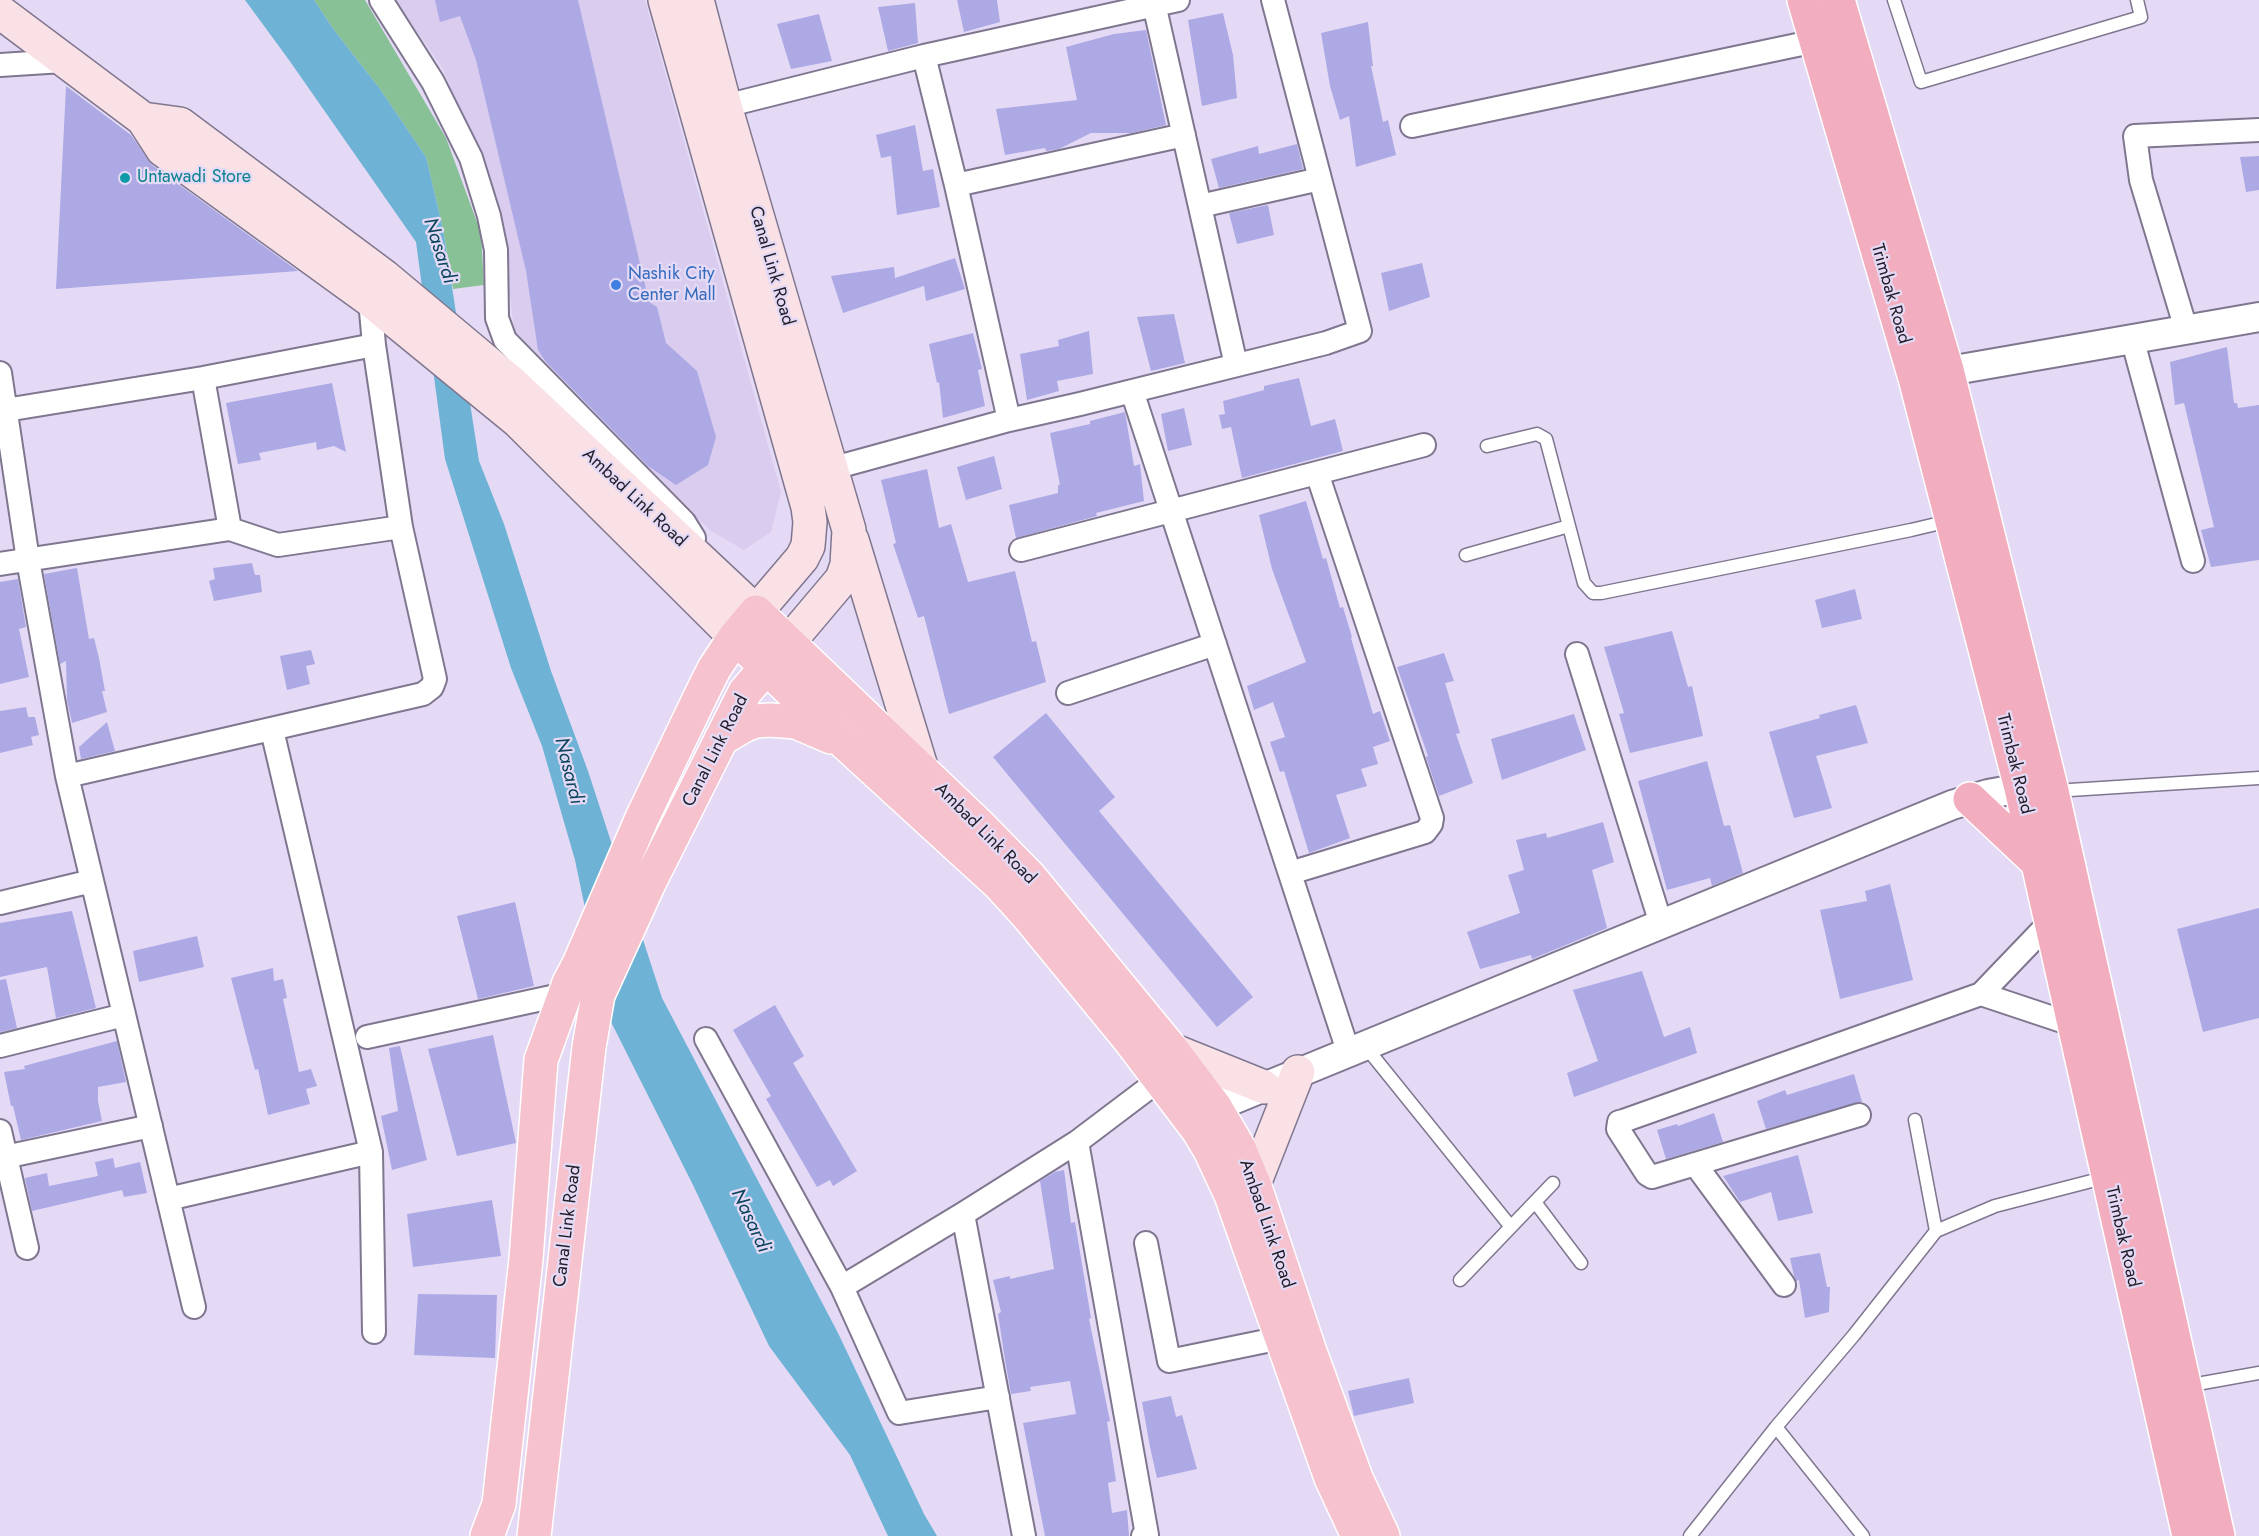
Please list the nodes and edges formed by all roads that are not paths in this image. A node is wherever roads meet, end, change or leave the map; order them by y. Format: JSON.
{"nodes":[{"id":1,"x":381,"y":0,"type":"edge"},
{"id":2,"x":665,"y":0,"type":"edge"},
{"id":3,"x":697,"y":0,"type":"edge"},
{"id":4,"x":1178,"y":0,"type":"edge"},
{"id":5,"x":1273,"y":0,"type":"edge"},
{"id":6,"x":1804,"y":0,"type":"edge"},
{"id":7,"x":1838,"y":0,"type":"edge"},
{"id":8,"x":1894,"y":0,"type":"edge"},
{"id":9,"x":2137,"y":0,"type":"edge"},
{"id":10,"x":1154,"y":4,"type":"junction"},
{"id":11,"x":0,"y":12,"type":"edge"},
{"id":12,"x":1816,"y":41,"type":"junction"},
{"id":13,"x":924,"y":56,"type":"junction"},
{"id":14,"x":63,"y":61,"type":"junction"},
{"id":15,"x":0,"y":65,"type":"edge"},
{"id":16,"x":725,"y":106,"type":"junction"},
{"id":17,"x":1412,"y":126,"type":"dead end"},
{"id":18,"x":2259,"y":130,"type":"edge"},
{"id":19,"x":1184,"y":135,"type":"junction"},
{"id":20,"x":1320,"y":179,"type":"junction"},
{"id":21,"x":956,"y":185,"type":"junction"},
{"id":22,"x":1200,"y":206,"type":"junction"},
{"id":23,"x":378,"y":288,"type":"junction"},
{"id":24,"x":2259,"y":317,"type":"edge"},
{"id":25,"x":2186,"y":329,"type":"junction"},
{"id":26,"x":2132,"y":338,"type":"junction"},
{"id":27,"x":374,"y":345,"type":"junction"},
{"id":28,"x":1236,"y":365,"type":"junction"},
{"id":29,"x":1947,"y":370,"type":"junction"},
{"id":30,"x":0,"y":373,"type":"edge"},
{"id":31,"x":203,"y":378,"type":"junction"},
{"id":32,"x":1915,"y":378,"type":"junction"},
{"id":33,"x":1132,"y":391,"type":"junction"},
{"id":34,"x":2,"y":411,"type":"edge"},
{"id":35,"x":1009,"y":420,"type":"junction"},
{"id":36,"x":1424,"y":445,"type":"dead end"},
{"id":37,"x":1487,"y":446,"type":"dead end"},
{"id":38,"x":830,"y":469,"type":"junction"},
{"id":39,"x":1317,"y":473,"type":"junction"},
{"id":40,"x":659,"y":509,"type":"junction"},
{"id":41,"x":1171,"y":511,"type":"junction"},
{"id":42,"x":1950,"y":520,"type":"junction"},
{"id":43,"x":1569,"y":526,"type":"junction"},
{"id":44,"x":401,"y":527,"type":"junction"},
{"id":45,"x":230,"y":529,"type":"junction"},
{"id":46,"x":849,"y":530,"type":"junction"},
{"id":47,"x":1021,"y":550,"type":"dead end"},
{"id":48,"x":1466,"y":555,"type":"dead end"},
{"id":49,"x":28,"y":560,"type":"junction"},
{"id":50,"x":2193,"y":561,"type":"dead end"},
{"id":51,"x":0,"y":564,"type":"edge"},
{"id":52,"x":745,"y":625,"type":"junction"},
{"id":53,"x":788,"y":643,"type":"junction"},
{"id":54,"x":1215,"y":644,"type":"junction"},
{"id":55,"x":1578,"y":654,"type":"dead end"},
{"id":56,"x":766,"y":668,"type":"junction"},
{"id":57,"x":1068,"y":693,"type":"dead end"},
{"id":58,"x":272,"y":730,"type":"junction"},
{"id":59,"x":722,"y":739,"type":"junction"},
{"id":60,"x":846,"y":744,"type":"junction"},
{"id":61,"x":922,"y":770,"type":"junction"},
{"id":62,"x":66,"y":776,"type":"junction"},
{"id":63,"x":2259,"y":778,"type":"edge"},
{"id":64,"x":2036,"y":789,"type":"junction"},
{"id":65,"x":1970,"y":799,"type":"junction"},
{"id":66,"x":2037,"y":863,"type":"junction"},
{"id":67,"x":1290,"y":873,"type":"junction"},
{"id":68,"x":92,"y":881,"type":"junction"},
{"id":69,"x":0,"y":903,"type":"edge"},
{"id":70,"x":2051,"y":921,"type":"junction"},
{"id":71,"x":1661,"y":924,"type":"junction"},
{"id":72,"x":565,"y":994,"type":"junction"},
{"id":73,"x":1981,"y":994,"type":"junction"},
{"id":74,"x":124,"y":1015,"type":"junction"},
{"id":75,"x":2074,"y":1026,"type":"junction"},
{"id":76,"x":367,"y":1037,"type":"dead end"},
{"id":77,"x":706,"y":1039,"type":"dead end"},
{"id":78,"x":0,"y":1046,"type":"edge"},
{"id":79,"x":1356,"y":1048,"type":"junction"},
{"id":80,"x":1171,"y":1064,"type":"junction"},
{"id":81,"x":1298,"y":1072,"type":"junction"},
{"id":82,"x":1264,"y":1087,"type":"junction"},
{"id":83,"x":1202,"y":1112,"type":"junction"},
{"id":84,"x":1858,"y":1114,"type":"dead end"},
{"id":85,"x":1915,"y":1120,"type":"dead end"},
{"id":86,"x":151,"y":1126,"type":"junction"},
{"id":87,"x":0,"y":1131,"type":"edge"},
{"id":88,"x":1077,"y":1142,"type":"junction"},
{"id":89,"x":371,"y":1152,"type":"junction"},
{"id":90,"x":3,"y":1157,"type":"edge"},
{"id":91,"x":1695,"y":1164,"type":"junction"},
{"id":92,"x":2108,"y":1176,"type":"junction"},
{"id":93,"x":1553,"y":1183,"type":"dead end"},
{"id":94,"x":1254,"y":1184,"type":"junction"},
{"id":95,"x":168,"y":1199,"type":"junction"},
{"id":96,"x":1535,"y":1202,"type":"junction"},
{"id":97,"x":963,"y":1214,"type":"junction"},
{"id":98,"x":1511,"y":1227,"type":"junction"},
{"id":99,"x":1936,"y":1231,"type":"junction"},
{"id":100,"x":1146,"y":1244,"type":"dead end"},
{"id":101,"x":27,"y":1248,"type":"dead end"},
{"id":102,"x":1581,"y":1263,"type":"dead end"},
{"id":103,"x":1460,"y":1280,"type":"dead end"},
{"id":104,"x":1784,"y":1285,"type":"dead end"},
{"id":105,"x":842,"y":1287,"type":"junction"},
{"id":106,"x":194,"y":1307,"type":"dead end"},
{"id":107,"x":374,"y":1332,"type":"dead end"},
{"id":108,"x":1281,"y":1338,"type":"junction"},
{"id":109,"x":2259,"y":1373,"type":"edge"},
{"id":110,"x":2185,"y":1387,"type":"junction"},
{"id":111,"x":998,"y":1397,"type":"junction"},
{"id":112,"x":1776,"y":1427,"type":"junction"},
{"id":113,"x":487,"y":1536,"type":"edge"},
{"id":114,"x":534,"y":1536,"type":"edge"},
{"id":115,"x":1024,"y":1536,"type":"edge"},
{"id":116,"x":1143,"y":1536,"type":"edge"},
{"id":117,"x":1358,"y":1536,"type":"edge"},
{"id":118,"x":1383,"y":1536,"type":"edge"},
{"id":119,"x":1690,"y":1536,"type":"edge"},
{"id":120,"x":1863,"y":1536,"type":"edge"},
{"id":121,"x":2189,"y":1536,"type":"edge"},
{"id":122,"x":2218,"y":1536,"type":"edge"}],
"edges":[{"from":1,"to":40,"type":"street"},
{"from":2,"to":52,"type":"main road","name":"Canal Link Road"},
{"from":3,"to":16,"type":"main road","name":"Canal Link Road"},
{"from":4,"to":10,"type":"street"},
{"from":5,"to":20,"type":"street"},
{"from":6,"to":12,"type":"highway","name":"Trimbak Road"},
{"from":7,"to":29,"type":"highway","name":"Trimbak Road"},
{"from":8,"to":9,"type":"lane"},
{"from":10,"to":13,"type":"street"},
{"from":10,"to":19,"type":"street"},
{"from":11,"to":14,"type":"main road"},
{"from":12,"to":17,"type":"street"},
{"from":12,"to":32,"type":"highway","name":"Trimbak Road"},
{"from":13,"to":16,"type":"street"},
{"from":13,"to":21,"type":"street"},
{"from":14,"to":15,"type":"street"},
{"from":14,"to":23,"type":"main road"},
{"from":16,"to":38,"type":"main road","name":"Canal Link Road"},
{"from":18,"to":25,"type":"street"},
{"from":19,"to":21,"type":"street"},
{"from":19,"to":22,"type":"street"},
{"from":20,"to":22,"type":"street"},
{"from":20,"to":28,"type":"street"},
{"from":21,"to":35,"type":"street"},
{"from":22,"to":28,"type":"street"},
{"from":23,"to":27,"type":"street"},
{"from":23,"to":40,"type":"main road","name":"Ambad Link Road"},
{"from":23,"to":52,"type":"main road","name":"Ambad Link Road"},
{"from":24,"to":25,"type":"street"},
{"from":25,"to":26,"type":"street"},
{"from":26,"to":29,"type":"street"},
{"from":26,"to":50,"type":"street"},
{"from":27,"to":31,"type":"street"},
{"from":27,"to":44,"type":"street"},
{"from":28,"to":33,"type":"street"},
{"from":29,"to":32,"type":"street"},
{"from":29,"to":64,"type":"highway","name":"Trimbak Road"},
{"from":30,"to":34,"type":"street"},
{"from":31,"to":34,"type":"street"},
{"from":31,"to":45,"type":"street"},
{"from":32,"to":42,"type":"highway","name":"Trimbak Road"},
{"from":33,"to":35,"type":"street"},
{"from":33,"to":41,"type":"street"},
{"from":34,"to":49,"type":"street"},
{"from":35,"to":38,"type":"street"},
{"from":36,"to":39,"type":"street"},
{"from":37,"to":43,"type":"lane"},
{"from":38,"to":46,"type":"main road","name":"Canal Link Road"},
{"from":39,"to":41,"type":"street"},
{"from":39,"to":67,"type":"street"},
{"from":40,"to":52,"type":"main road","name":"Ambad Link Road"},
{"from":41,"to":47,"type":"street"},
{"from":41,"to":54,"type":"street"},
{"from":42,"to":43,"type":"lane"},
{"from":42,"to":64,"type":"highway","name":"Trimbak Road"},
{"from":43,"to":48,"type":"lane"},
{"from":44,"to":45,"type":"street"},
{"from":44,"to":58,"type":"street"},
{"from":45,"to":49,"type":"street"},
{"from":46,"to":53,"type":"main road","name":"Canal Link Road"},
{"from":46,"to":61,"type":"main road"},
{"from":49,"to":51,"type":"street"},
{"from":49,"to":62,"type":"street"},
{"from":52,"to":53,"type":"main road","name":"Ambad Link Road"},
{"from":52,"to":56,"type":"main road","name":"Ambad Link Road"},
{"from":52,"to":72,"type":"main road","name":"Canal Link Road"},
{"from":53,"to":56,"type":"main road","name":"Canal Link Road"},
{"from":53,"to":61,"type":"main road","name":"Ambad Link Road"},
{"from":54,"to":57,"type":"street"},
{"from":54,"to":67,"type":"street"},
{"from":55,"to":71,"type":"street"},
{"from":56,"to":59,"type":"main road","name":"Canal Link Road"},
{"from":56,"to":60,"type":"main road","name":"Ambad Link Road"},
{"from":58,"to":62,"type":"street"},
{"from":58,"to":89,"type":"street"},
{"from":59,"to":60,"type":"main road"},
{"from":59,"to":114,"type":"main road","name":"Canal Link Road"},
{"from":60,"to":80,"type":"main road","name":"Ambad Link Road"},
{"from":61,"to":80,"type":"main road","name":"Ambad Link Road"},
{"from":62,"to":68,"type":"street"},
{"from":63,"to":64,"type":"lane"},
{"from":64,"to":65,"type":"street"},
{"from":64,"to":66,"type":"highway","name":"Trimbak Road"},
{"from":64,"to":110,"type":"highway","name":"Trimbak Road"},
{"from":65,"to":66,"type":"highway"},
{"from":65,"to":71,"type":"street"},
{"from":66,"to":70,"type":"highway","name":"Trimbak Road"},
{"from":67,"to":79,"type":"street"},
{"from":68,"to":69,"type":"street"},
{"from":68,"to":74,"type":"street"},
{"from":70,"to":73,"type":"street"},
{"from":70,"to":75,"type":"highway","name":"Trimbak Road"},
{"from":71,"to":79,"type":"street"},
{"from":72,"to":76,"type":"street"},
{"from":72,"to":113,"type":"main road","name":"Canal Link Road"},
{"from":73,"to":75,"type":"street"},
{"from":73,"to":91,"type":"street"},
{"from":74,"to":78,"type":"street"},
{"from":74,"to":86,"type":"street"},
{"from":75,"to":92,"type":"highway","name":"Trimbak Road"},
{"from":77,"to":105,"type":"street"},
{"from":79,"to":81,"type":"street"},
{"from":79,"to":98,"type":"lane"},
{"from":80,"to":82,"type":"main road"},
{"from":80,"to":83,"type":"main road","name":"Ambad Link Road"},
{"from":80,"to":88,"type":"street"},
{"from":81,"to":82,"type":"street"},
{"from":81,"to":94,"type":"main road"},
{"from":82,"to":83,"type":"street"},
{"from":83,"to":94,"type":"main road","name":"Ambad Link Road"},
{"from":83,"to":108,"type":"main road","name":"Ambad Link Road"},
{"from":84,"to":91,"type":"street"},
{"from":85,"to":99,"type":"lane"},
{"from":86,"to":90,"type":"street"},
{"from":86,"to":95,"type":"street"},
{"from":87,"to":90,"type":"street"},
{"from":88,"to":97,"type":"street"},
{"from":88,"to":116,"type":"street"},
{"from":89,"to":95,"type":"street"},
{"from":89,"to":107,"type":"street"},
{"from":90,"to":101,"type":"street"},
{"from":91,"to":104,"type":"street"},
{"from":92,"to":99,"type":"lane"},
{"from":92,"to":121,"type":"highway","name":"Trimbak Road"},
{"from":93,"to":96,"type":"lane"},
{"from":94,"to":118,"type":"main road","name":"Ambad Link Road"},
{"from":95,"to":106,"type":"street"},
{"from":96,"to":98,"type":"lane"},
{"from":96,"to":102,"type":"lane"},
{"from":97,"to":105,"type":"street"},
{"from":97,"to":111,"type":"street"},
{"from":98,"to":103,"type":"lane"},
{"from":99,"to":112,"type":"lane"},
{"from":100,"to":108,"type":"street"},
{"from":105,"to":111,"type":"street"},
{"from":108,"to":117,"type":"main road","name":"Ambad Link Road"},
{"from":109,"to":110,"type":"lane"},
{"from":110,"to":122,"type":"highway","name":"Trimbak Road"},
{"from":111,"to":115,"type":"street"},
{"from":112,"to":119,"type":"lane"},
{"from":112,"to":120,"type":"lane"}]}
